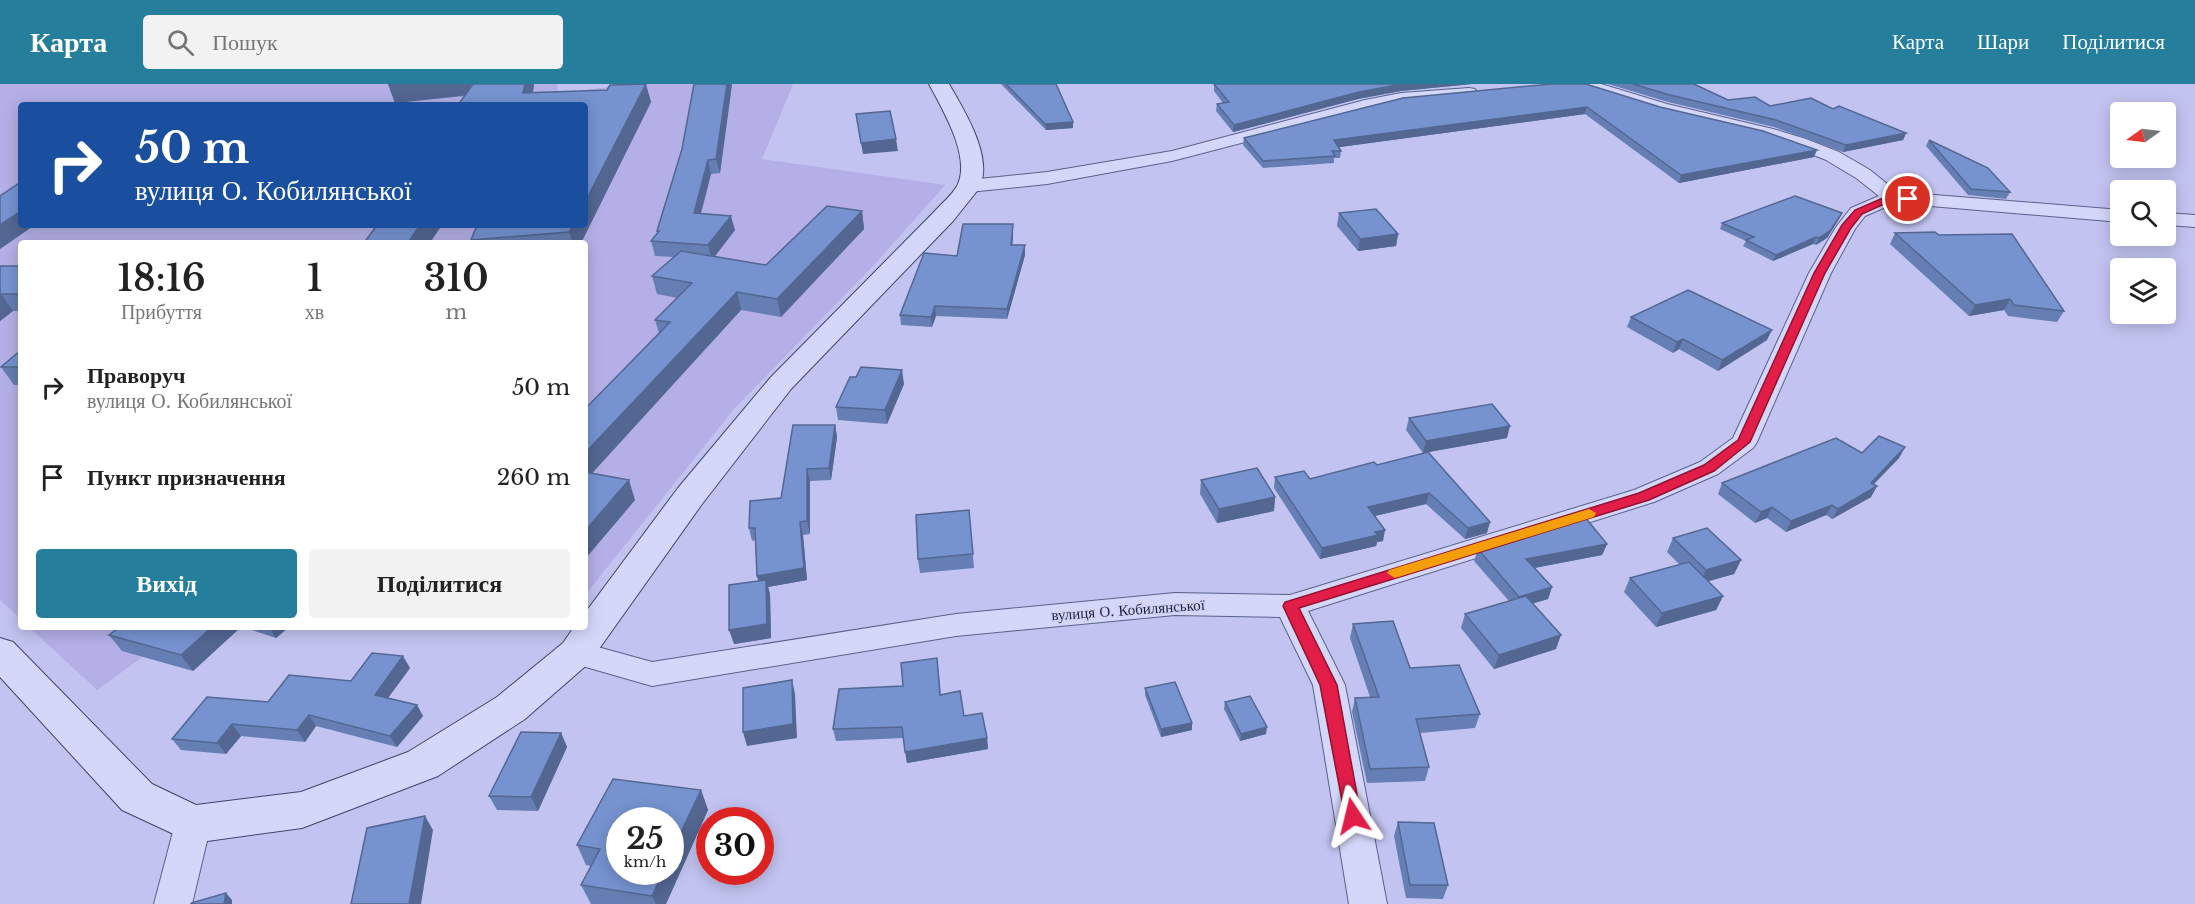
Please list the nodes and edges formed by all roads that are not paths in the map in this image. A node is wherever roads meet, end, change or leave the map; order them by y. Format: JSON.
{"nodes":[{"id":1,"x":939,"y":84,"type":"edge"},
{"id":2,"x":1586,"y":84,"type":"edge"},
{"id":3,"x":1483,"y":91,"type":"edge"},
{"id":4,"x":969,"y":186,"type":"junction"},
{"id":5,"x":1892,"y":197,"type":"junction"},
{"id":6,"x":2110,"y":215,"type":"edge"},
{"id":7,"x":2176,"y":220,"type":"edge"},
{"id":8,"x":2195,"y":221,"type":"edge"},
{"id":9,"x":1290,"y":606,"type":"junction"},
{"id":10,"x":0,"y":652,"type":"edge"},
{"id":11,"x":576,"y":653,"type":"junction"},
{"id":12,"x":193,"y":824,"type":"junction"},
{"id":13,"x":173,"y":904,"type":"edge"},
{"id":14,"x":1368,"y":904,"type":"edge"}],
"edges":[{"from":1,"to":4,"type":"main road"},
{"from":2,"to":5,"type":"street"},
{"from":3,"to":4,"type":"street"},
{"from":4,"to":11,"type":"main road"},
{"from":5,"to":6,"type":"street","name":"вулиця О. Кобилянської"},
{"from":5,"to":9,"type":"street","name":"вулиця О. Кобилянської"},
{"from":7,"to":8,"type":"street"},
{"from":9,"to":11,"type":"street","name":"вулиця О. Кобилянської"},
{"from":9,"to":14,"type":"street"},
{"from":10,"to":12,"type":"main road"},
{"from":11,"to":12,"type":"main road"},
{"from":12,"to":13,"type":"street"}]}
